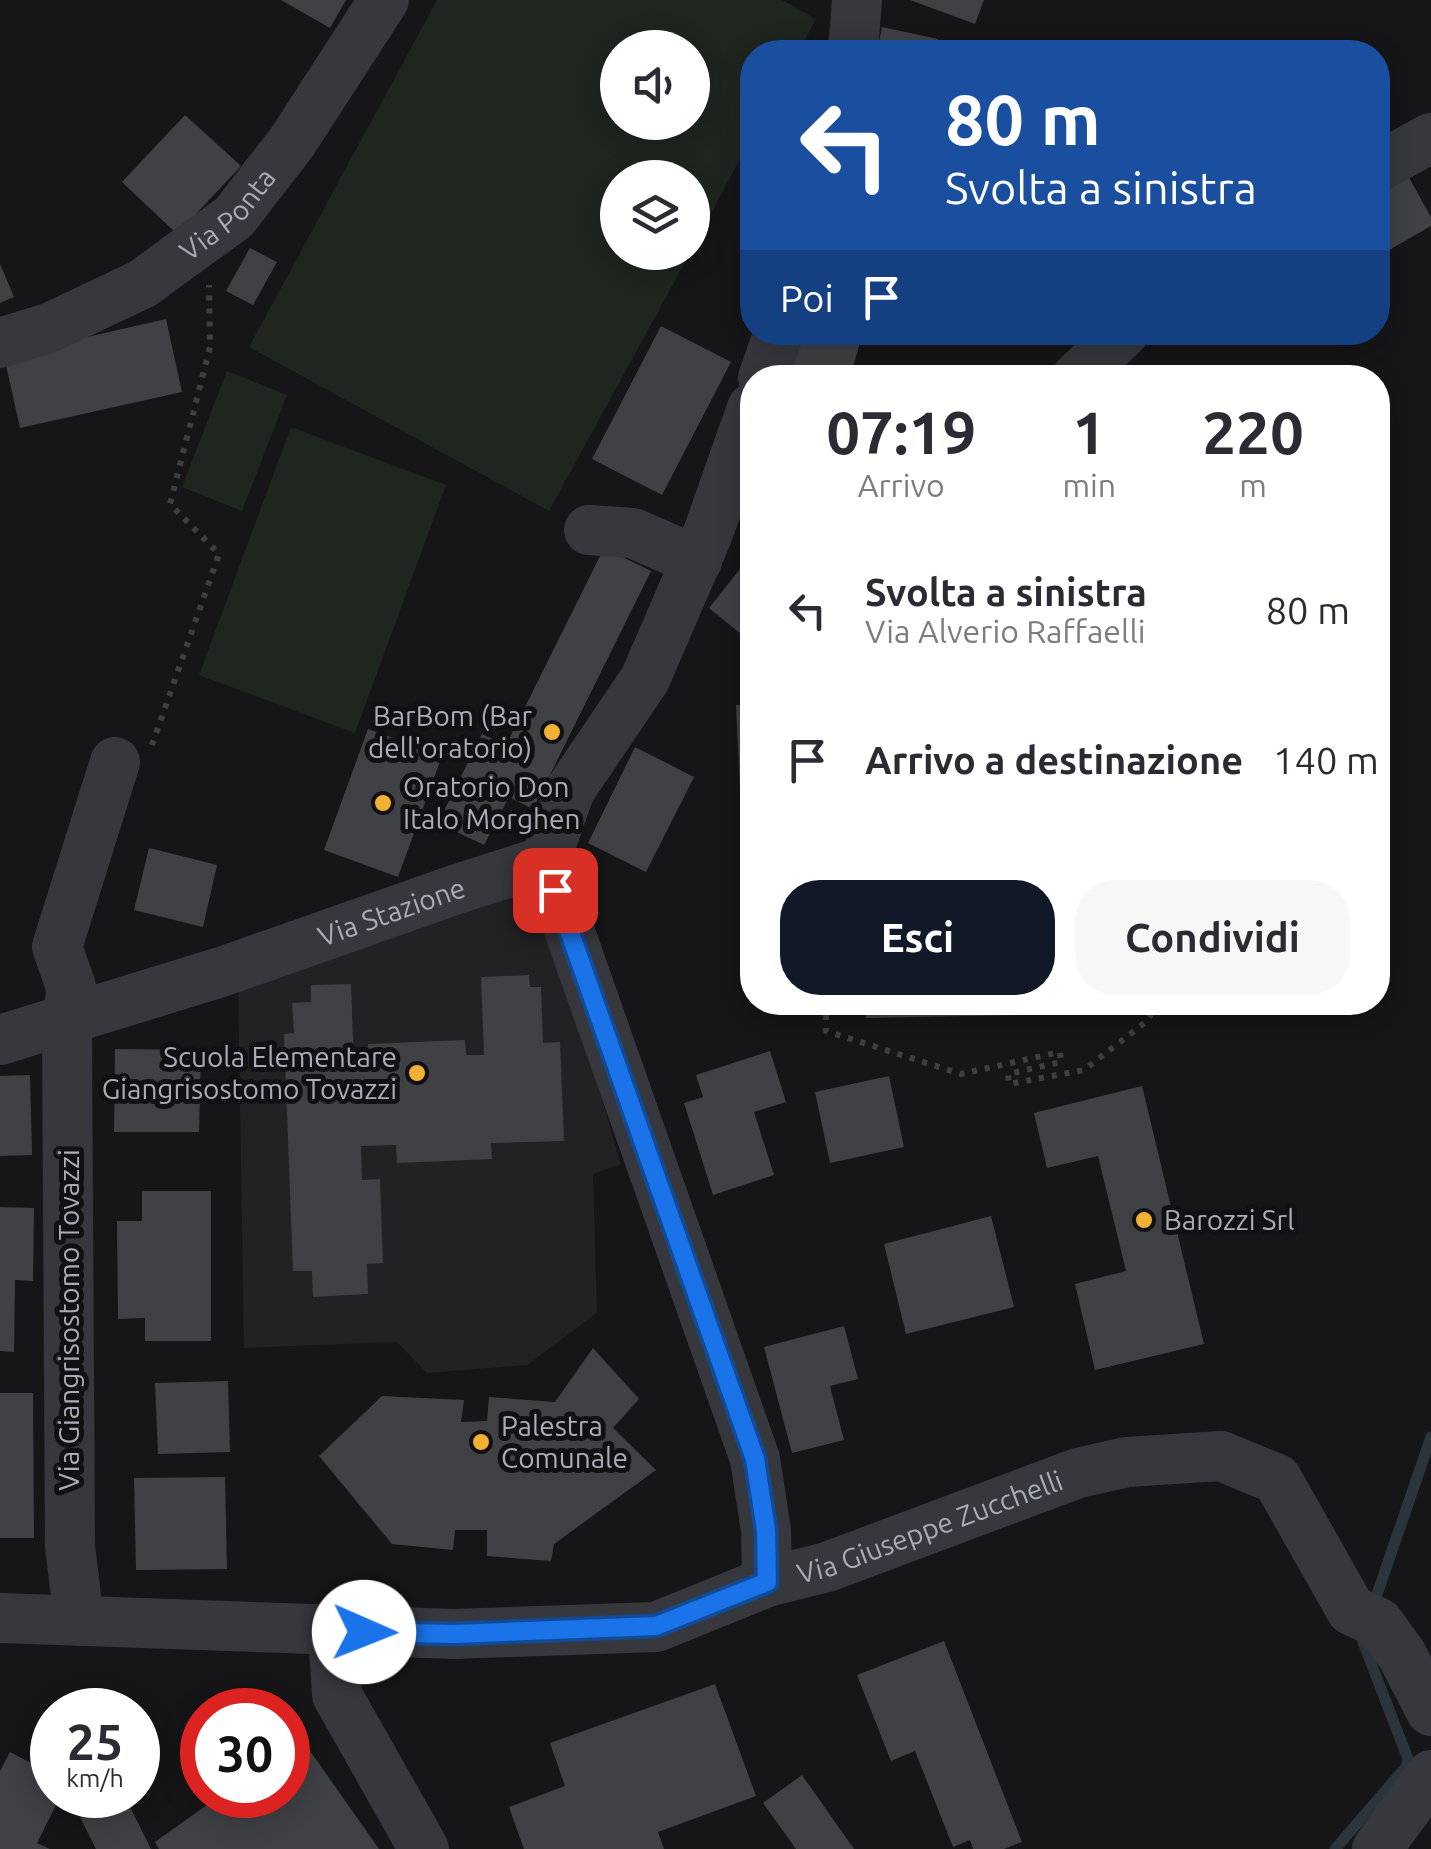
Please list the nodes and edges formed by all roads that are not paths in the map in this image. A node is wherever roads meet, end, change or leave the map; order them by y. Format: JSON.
{"nodes":[{"id":1,"x":384,"y":0,"type":"edge"},
{"id":2,"x":856,"y":0,"type":"edge"},
{"id":3,"x":854,"y":40,"type":"edge"},
{"id":4,"x":1431,"y":138,"type":"edge"},
{"id":5,"x":1390,"y":160,"type":"edge"},
{"id":6,"x":0,"y":343,"type":"edge"},
{"id":7,"x":1110,"y":345,"type":"edge"},
{"id":8,"x":1090,"y":365,"type":"edge"},
{"id":9,"x":740,"y":478,"type":"edge"},
{"id":10,"x":735,"y":507,"type":"edge"},
{"id":11,"x":589,"y":530,"type":"dead end"},
{"id":12,"x":697,"y":560,"type":"junction"},
{"id":13,"x":131,"y":760,"type":"road end"},
{"id":14,"x":545,"y":862,"type":"junction"},
{"id":15,"x":69,"y":1018,"type":"junction"},
{"id":16,"x":0,"y":1040,"type":"edge"},
{"id":17,"x":767,"y":1582,"type":"junction"},
{"id":18,"x":0,"y":1618,"type":"edge"},
{"id":19,"x":79,"y":1620,"type":"junction"},
{"id":20,"x":334,"y":1632,"type":"junction"},
{"id":21,"x":1431,"y":1711,"type":"edge"},
{"id":22,"x":1431,"y":1774,"type":"edge"},
{"id":23,"x":424,"y":1849,"type":"edge"},
{"id":24,"x":1378,"y":1849,"type":"edge"}],
"edges":[{"from":1,"to":6,"type":"street","name":"Via Ponta"},
{"from":2,"to":3,"type":"street"},
{"from":4,"to":5,"type":"street"},
{"from":7,"to":8,"type":"street"},
{"from":9,"to":10,"type":"street"},
{"from":10,"to":12,"type":"street"},
{"from":11,"to":12,"type":"street"},
{"from":12,"to":14,"type":"street"},
{"from":13,"to":15,"type":"street","name":"Via Giangrisostomo Tovazzi"},
{"from":14,"to":15,"type":"street","name":"Via Stazione"},
{"from":14,"to":17,"type":"street"},
{"from":15,"to":16,"type":"street","name":"Via Stazione"},
{"from":15,"to":19,"type":"street","name":"Via Giangrisostomo Tovazzi"},
{"from":17,"to":20,"type":"street","name":"Via Giuseppe Zucchelli"},
{"from":17,"to":21,"type":"street","name":"Via Giuseppe Zucchelli"},
{"from":18,"to":19,"type":"street","name":"Via Giuseppe Zucchelli"},
{"from":19,"to":20,"type":"street","name":"Via Giuseppe Zucchelli"},
{"from":20,"to":23,"type":"street"},
{"from":22,"to":24,"type":"street"}]}
